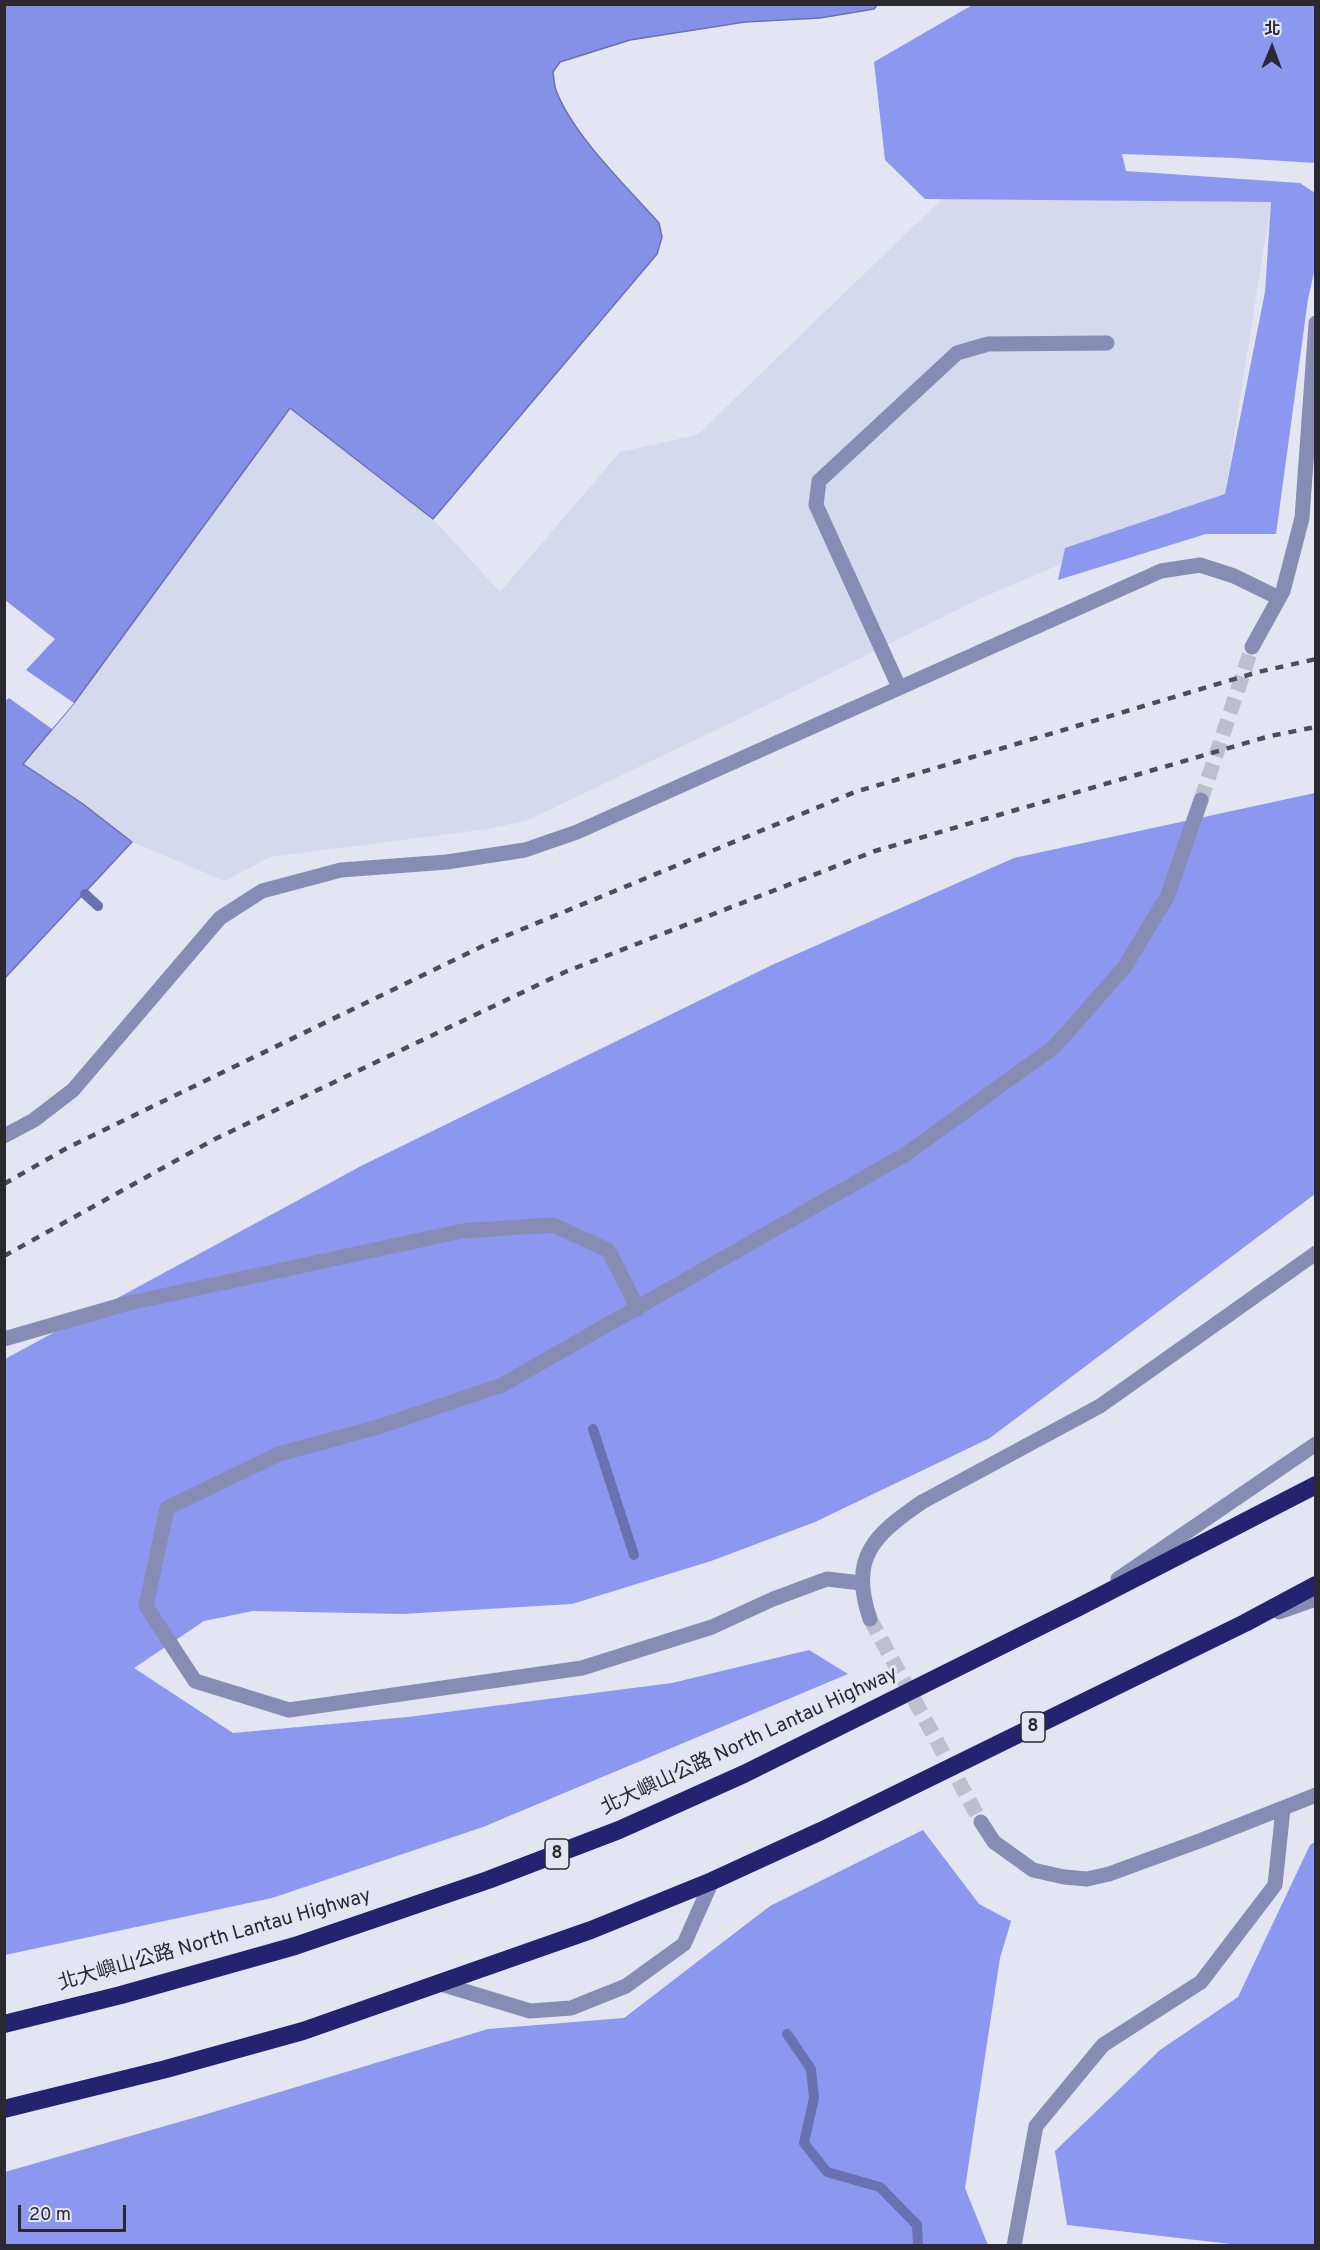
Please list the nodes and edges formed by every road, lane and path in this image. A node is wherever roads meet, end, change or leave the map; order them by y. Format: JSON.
{"nodes":[{"id":1,"x":1316,"y":323,"type":"edge"},
{"id":2,"x":1107,"y":344,"type":"dead end"},
{"id":3,"x":1279,"y":598,"type":"junction"},
{"id":4,"x":1252,"y":647,"type":"tunnel mouth"},
{"id":5,"x":899,"y":687,"type":"junction"},
{"id":6,"x":1201,"y":800,"type":"tunnel mouth"},
{"id":7,"x":4,"y":1136,"type":"edge"},
{"id":8,"x":1316,"y":1253,"type":"edge"},
{"id":9,"x":638,"y":1309,"type":"junction"},
{"id":10,"x":4,"y":1339,"type":"edge"},
{"id":11,"x":1316,"y":1443,"type":"edge"},
{"id":12,"x":1316,"y":1485,"type":"edge"},
{"id":13,"x":861,"y":1583,"type":"junction"},
{"id":14,"x":1316,"y":1585,"type":"edge"},
{"id":15,"x":1316,"y":1599,"type":"edge"},
{"id":16,"x":1079,"y":1606,"type":"junction"},
{"id":17,"x":870,"y":1619,"type":"tunnel mouth"},
{"id":18,"x":1245,"y":1623,"type":"junction"},
{"id":19,"x":1316,"y":1795,"type":"edge"},
{"id":20,"x":1282,"y":1809,"type":"junction"},
{"id":21,"x":981,"y":1822,"type":"tunnel mouth"},
{"id":22,"x":712,"y":1881,"type":"junction"},
{"id":23,"x":441,"y":1984,"type":"junction"},
{"id":24,"x":4,"y":2024,"type":"edge"},
{"id":25,"x":4,"y":2109,"type":"edge"},
{"id":26,"x":1014,"y":2246,"type":"edge"}],
"edges":[{"from":1,"to":3,"type":"lane"},
{"from":2,"to":5,"type":"lane"},
{"from":3,"to":4,"type":"lane"},
{"from":3,"to":5,"type":"lane"},
{"from":5,"to":7,"type":"lane"},
{"from":6,"to":9,"type":"lane"},
{"from":8,"to":13,"type":"lane"},
{"from":9,"to":10,"type":"lane"},
{"from":9,"to":13,"type":"lane"},
{"from":11,"to":16,"type":"lane"},
{"from":12,"to":16,"type":"highway","name":"北大嶼山公路 North Lantau Highway","number":"8"},
{"from":13,"to":17,"type":"lane"},
{"from":14,"to":18,"type":"highway","number":"8"},
{"from":15,"to":18,"type":"lane"},
{"from":16,"to":24,"type":"highway","name":"北大嶼山公路 North Lantau Highway","number":"8"},
{"from":18,"to":22,"type":"highway","number":"8"},
{"from":19,"to":20,"type":"lane"},
{"from":20,"to":21,"type":"lane"},
{"from":20,"to":26,"type":"lane"},
{"from":22,"to":23,"type":"highway","number":"8"},
{"from":22,"to":23,"type":"lane"},
{"from":23,"to":25,"type":"highway","number":"8"}]}
